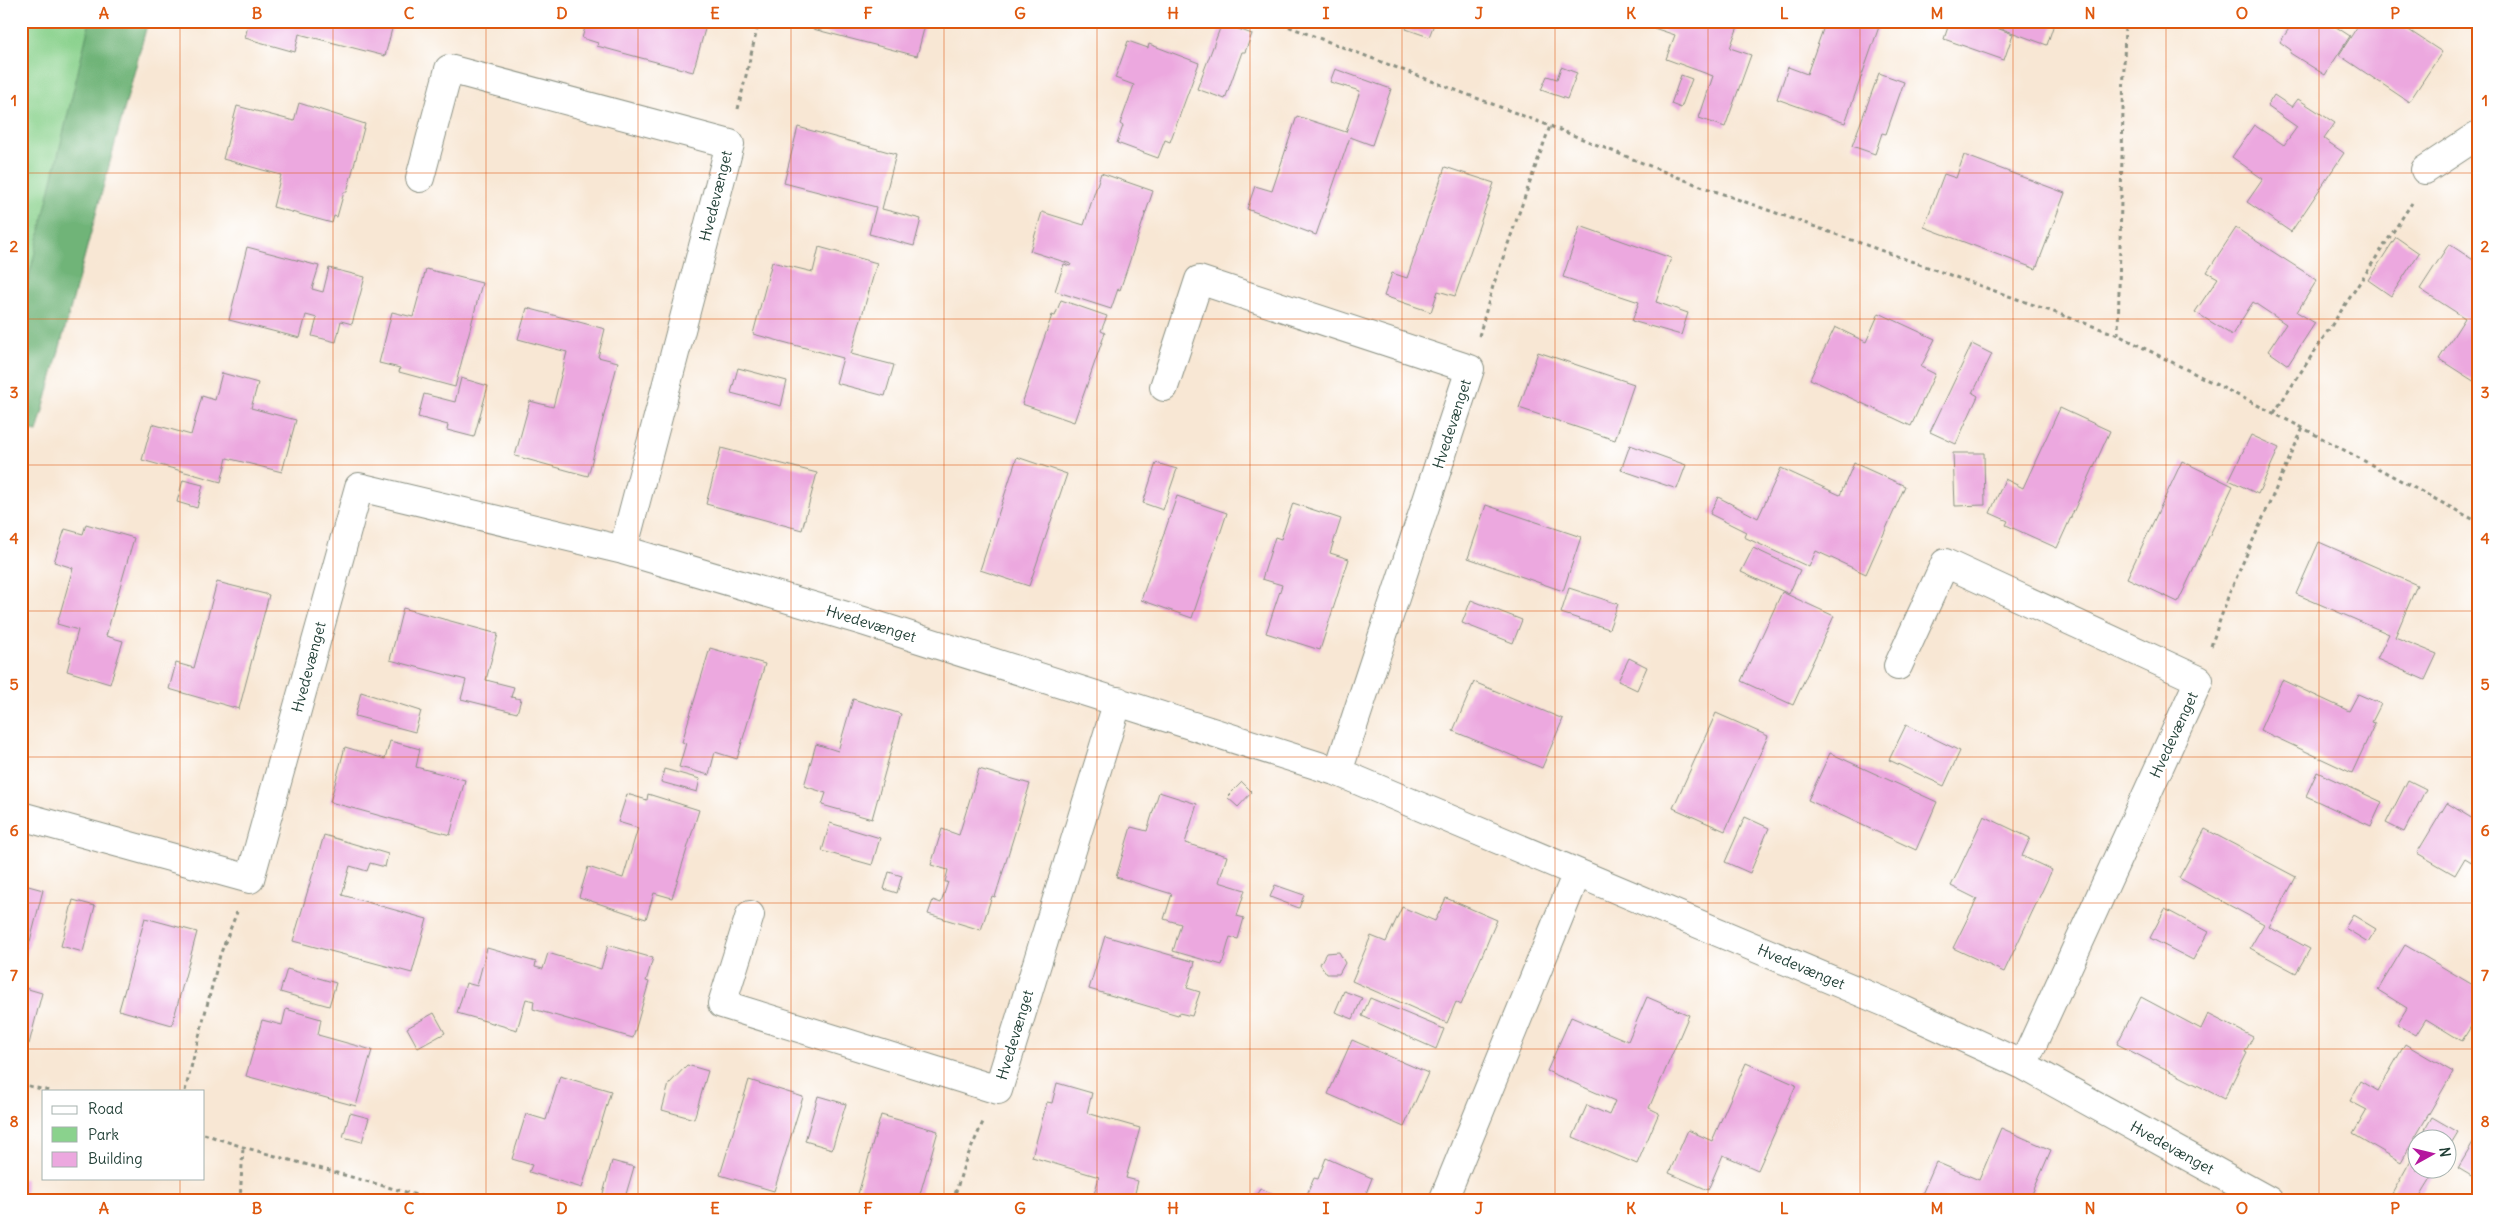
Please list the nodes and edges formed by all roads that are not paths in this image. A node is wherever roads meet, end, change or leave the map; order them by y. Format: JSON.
{"nodes":[{"id":1,"x":2478,"y":134,"type":"edge"},
{"id":2,"x":2425,"y":170,"type":"road end"},
{"id":3,"x":420,"y":178,"type":"dead end"},
{"id":4,"x":1164,"y":387,"type":"dead end"},
{"id":5,"x":623,"y":550,"type":"junction"},
{"id":6,"x":1898,"y":666,"type":"dead end"},
{"id":7,"x":1118,"y":701,"type":"junction"},
{"id":8,"x":1338,"y":772,"type":"junction"},
{"id":9,"x":21,"y":816,"type":"edge"},
{"id":10,"x":1577,"y":873,"type":"junction"},
{"id":11,"x":750,"y":915,"type":"dead end"},
{"id":12,"x":2023,"y":1066,"type":"junction"},
{"id":13,"x":1444,"y":1201,"type":"edge"},
{"id":14,"x":2269,"y":1201,"type":"edge"}],
"edges":[{"from":1,"to":2,"type":"street"},
{"from":3,"to":5,"type":"street","name":"Hvedevænget"},
{"from":4,"to":8,"type":"street","name":"Hvedevænget"},
{"from":5,"to":7,"type":"street","name":"Hvedevænget"},
{"from":5,"to":9,"type":"street","name":"Hvedevænget"},
{"from":6,"to":12,"type":"street","name":"Hvedevænget"},
{"from":7,"to":8,"type":"street","name":"Hvedevænget"},
{"from":7,"to":11,"type":"street","name":"Hvedevænget"},
{"from":8,"to":10,"type":"street","name":"Hvedevænget"},
{"from":10,"to":12,"type":"street","name":"Hvedevænget"},
{"from":10,"to":13,"type":"street"},
{"from":12,"to":14,"type":"street","name":"Hvedevænget"}]}
